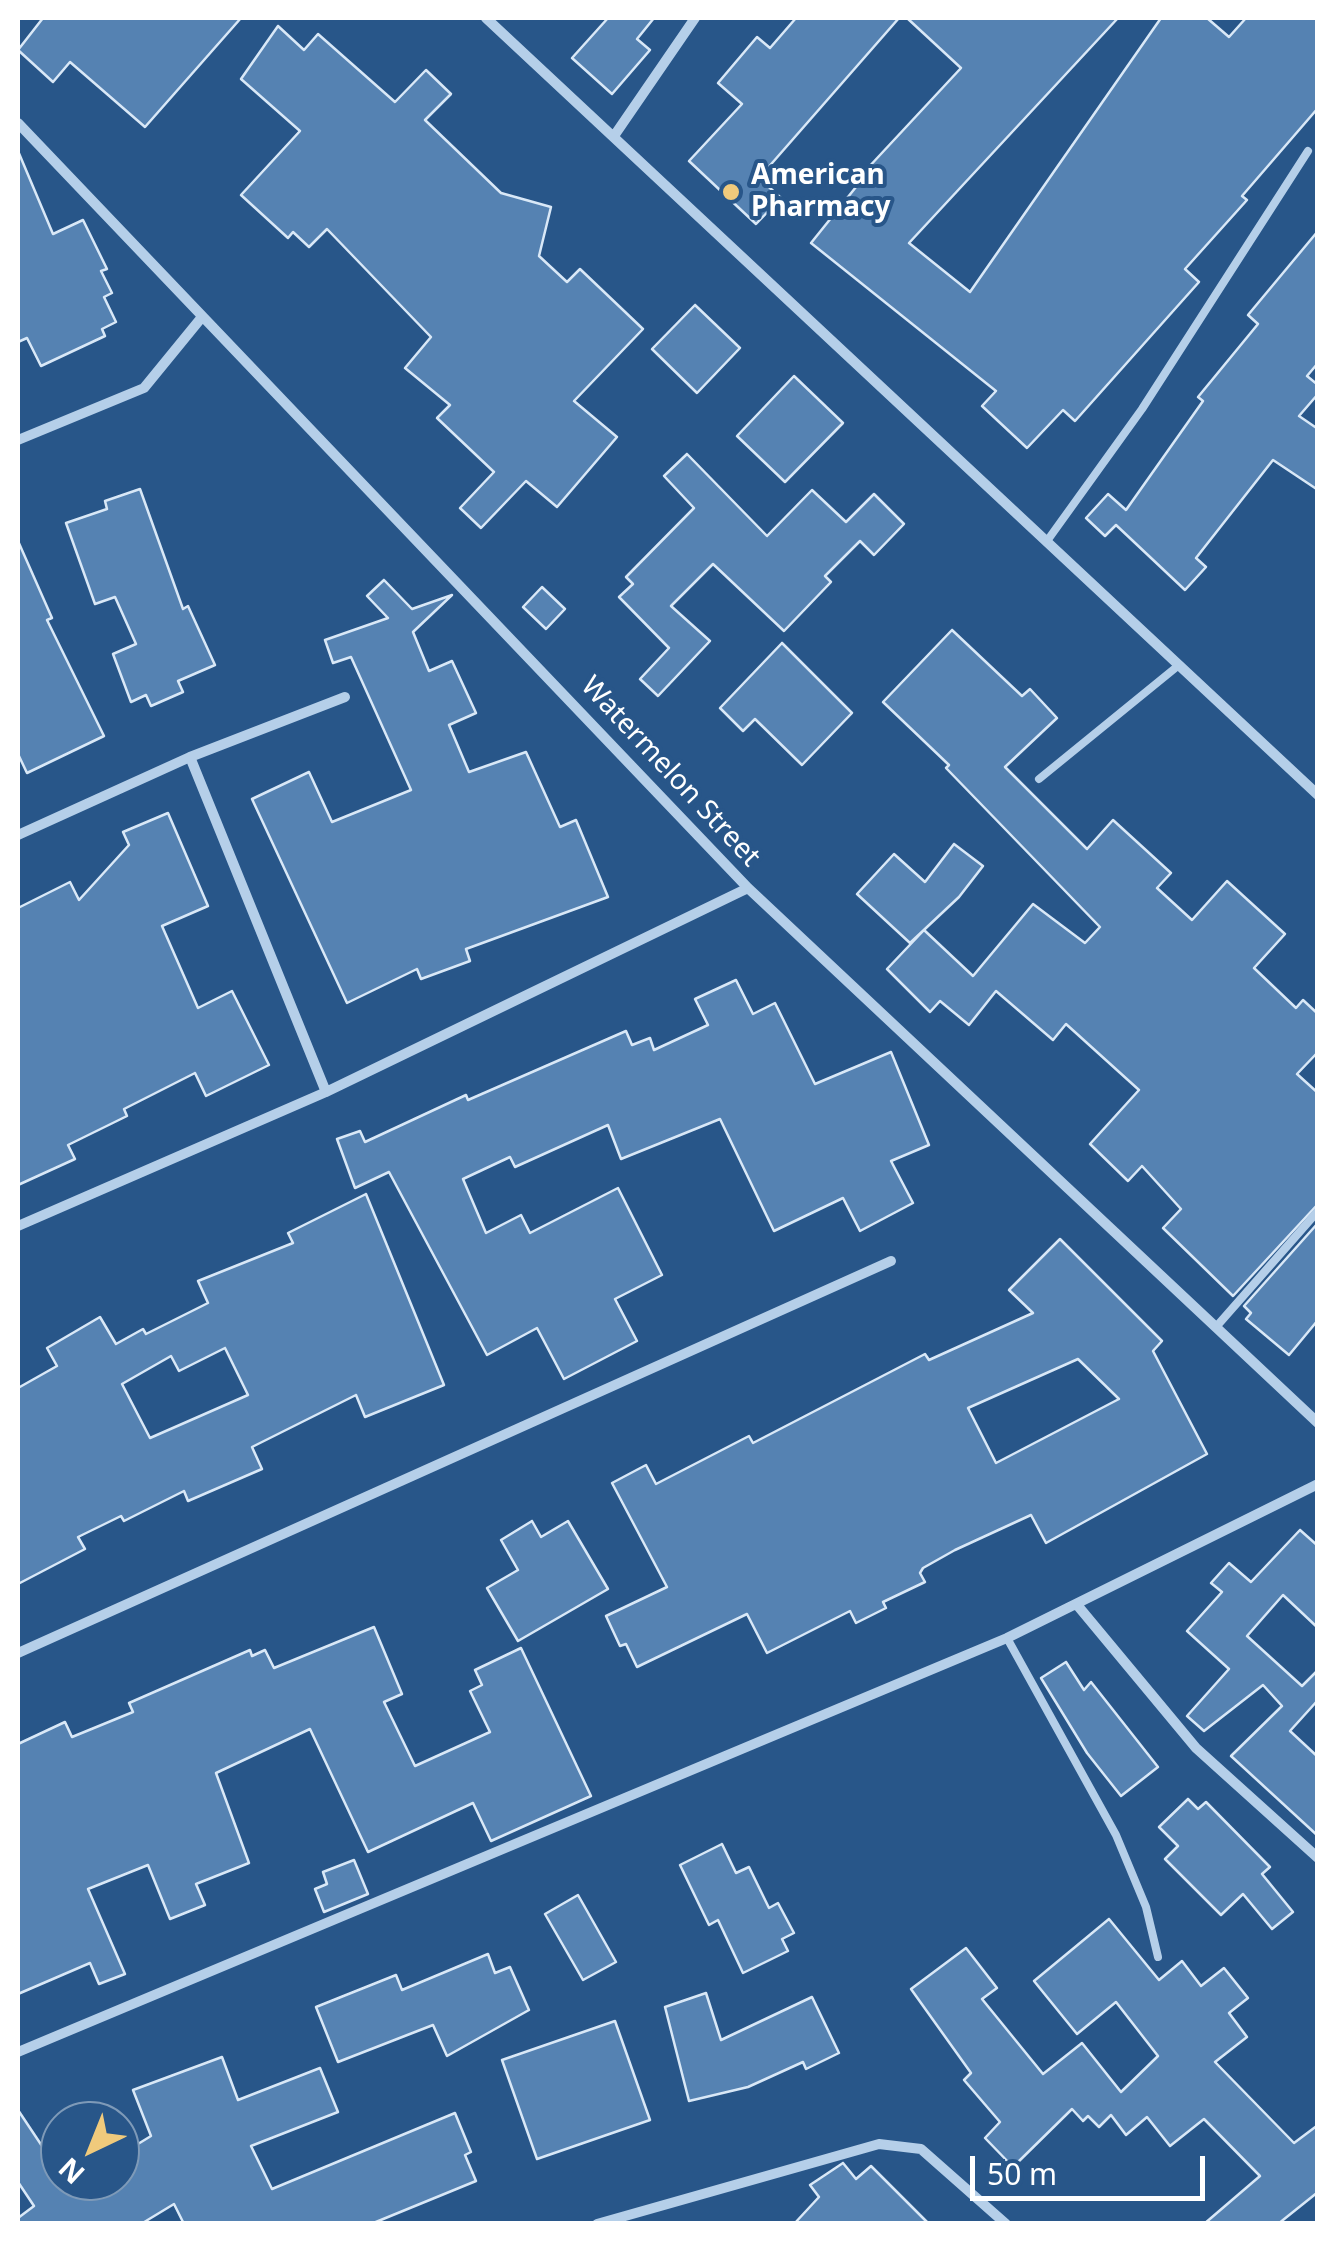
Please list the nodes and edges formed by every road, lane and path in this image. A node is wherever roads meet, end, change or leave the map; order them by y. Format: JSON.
{"nodes":[{"id":1,"x":486,"y":18,"type":"edge"},
{"id":2,"x":694,"y":18,"type":"edge"},
{"id":3,"x":18,"y":123,"type":"edge"},
{"id":4,"x":614,"y":136,"type":"junction"},
{"id":5,"x":1308,"y":151,"type":"dead end"},
{"id":6,"x":202,"y":317,"type":"junction"},
{"id":7,"x":18,"y":440,"type":"edge"},
{"id":8,"x":1047,"y":541,"type":"junction"},
{"id":9,"x":1178,"y":665,"type":"junction"},
{"id":10,"x":345,"y":697,"type":"dead end"},
{"id":11,"x":190,"y":758,"type":"junction"},
{"id":12,"x":1038,"y":779,"type":"dead end"},
{"id":13,"x":1318,"y":795,"type":"edge"},
{"id":14,"x":18,"y":835,"type":"edge"},
{"id":15,"x":748,"y":888,"type":"junction"},
{"id":16,"x":326,"y":1092,"type":"junction"},
{"id":17,"x":1318,"y":1211,"type":"edge"},
{"id":18,"x":18,"y":1226,"type":"edge"},
{"id":19,"x":891,"y":1261,"type":"dead end"},
{"id":20,"x":1216,"y":1326,"type":"junction"},
{"id":21,"x":1318,"y":1423,"type":"edge"},
{"id":22,"x":1318,"y":1484,"type":"edge"},
{"id":23,"x":1078,"y":1606,"type":"junction"},
{"id":24,"x":1007,"y":1638,"type":"junction"},
{"id":25,"x":18,"y":1652,"type":"edge"},
{"id":26,"x":1318,"y":1858,"type":"edge"},
{"id":27,"x":1158,"y":1957,"type":"dead end"},
{"id":28,"x":18,"y":2052,"type":"edge"},
{"id":29,"x":598,"y":2224,"type":"edge"},
{"id":30,"x":1006,"y":2224,"type":"edge"}],
"edges":[{"from":1,"to":4,"type":"street"},
{"from":2,"to":4,"type":"street"},
{"from":3,"to":6,"type":"street","name":"Watermelon Street"},
{"from":4,"to":8,"type":"street"},
{"from":5,"to":8,"type":"lane"},
{"from":6,"to":7,"type":"street"},
{"from":6,"to":15,"type":"street","name":"Watermelon Street"},
{"from":8,"to":9,"type":"street"},
{"from":9,"to":12,"type":"lane"},
{"from":9,"to":13,"type":"street"},
{"from":10,"to":11,"type":"street"},
{"from":11,"to":14,"type":"street"},
{"from":11,"to":16,"type":"street"},
{"from":15,"to":16,"type":"street"},
{"from":15,"to":20,"type":"street","name":"Watermelon Street"},
{"from":16,"to":18,"type":"street"},
{"from":17,"to":20,"type":"lane"},
{"from":19,"to":25,"type":"street"},
{"from":20,"to":21,"type":"street","name":"Watermelon Street"},
{"from":22,"to":23,"type":"street"},
{"from":23,"to":24,"type":"street"},
{"from":23,"to":26,"type":"street"},
{"from":24,"to":27,"type":"lane"},
{"from":24,"to":28,"type":"street"},
{"from":29,"to":30,"type":"street"}]}
